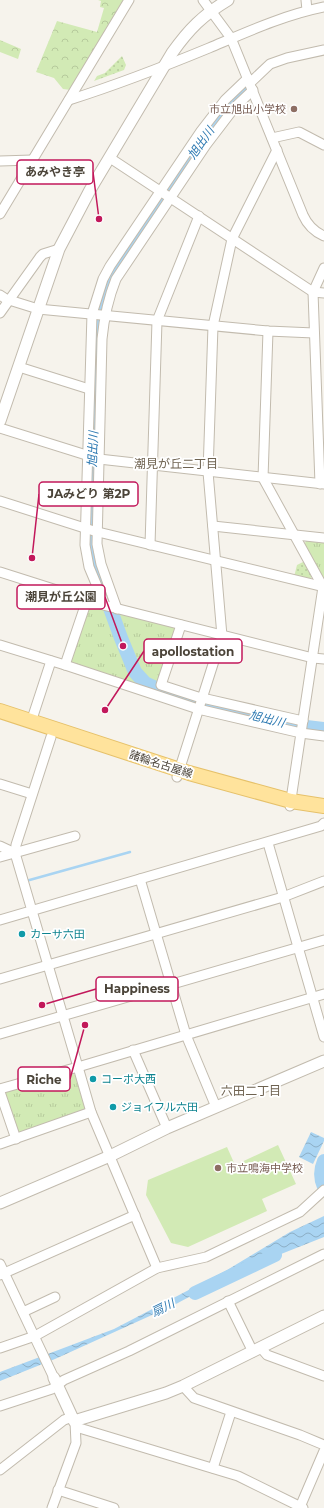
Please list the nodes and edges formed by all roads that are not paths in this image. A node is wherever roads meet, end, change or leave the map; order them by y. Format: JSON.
{"nodes":[{"id":1,"x":129,"y":0,"type":"edge"},
{"id":2,"x":203,"y":0,"type":"edge"},
{"id":3,"x":228,"y":0,"type":"edge"},
{"id":4,"x":306,"y":0,"type":"edge"},
{"id":5,"x":324,"y":7,"type":"edge"},
{"id":6,"x":211,"y":10,"type":"junction"},
{"id":7,"x":307,"y":10,"type":"junction"},
{"id":8,"x":231,"y":38,"type":"junction"},
{"id":9,"x":324,"y":50,"type":"edge"},
{"id":10,"x":164,"y":66,"type":"junction"},
{"id":11,"x":250,"y":84,"type":"junction"},
{"id":12,"x":69,"y":100,"type":"junction"},
{"id":13,"x":272,"y":138,"type":"junction"},
{"id":14,"x":324,"y":145,"type":"edge"},
{"id":15,"x":277,"y":150,"type":"junction"},
{"id":16,"x":110,"y":158,"type":"junction"},
{"id":17,"x":32,"y":160,"type":"junction"},
{"id":18,"x":0,"y":161,"type":"edge"},
{"id":19,"x":166,"y":195,"type":"junction"},
{"id":20,"x":0,"y":214,"type":"edge"},
{"id":21,"x":199,"y":216,"type":"junction"},
{"id":22,"x":324,"y":236,"type":"edge"},
{"id":23,"x":232,"y":239,"type":"junction"},
{"id":24,"x":59,"y":249,"type":"junction"},
{"id":25,"x":324,"y":268,"type":"edge"},
{"id":26,"x":313,"y":292,"type":"junction"},
{"id":27,"x":324,"y":293,"type":"edge"},
{"id":28,"x":0,"y":295,"type":"edge"},
{"id":29,"x":10,"y":299,"type":"junction"},
{"id":30,"x":38,"y":309,"type":"junction"},
{"id":31,"x":0,"y":313,"type":"edge"},
{"id":32,"x":98,"y":315,"type":"junction"},
{"id":33,"x":157,"y":321,"type":"junction"},
{"id":34,"x":213,"y":326,"type":"junction"},
{"id":35,"x":268,"y":331,"type":"junction"},
{"id":36,"x":314,"y":333,"type":"junction"},
{"id":37,"x":19,"y":367,"type":"junction"},
{"id":38,"x":89,"y":389,"type":"junction"},
{"id":39,"x":0,"y":421,"type":"edge"},
{"id":40,"x":0,"y":428,"type":"edge"},
{"id":41,"x":93,"y":458,"type":"junction"},
{"id":42,"x":152,"y":466,"type":"junction"},
{"id":43,"x":208,"y":472,"type":"junction"},
{"id":44,"x":263,"y":478,"type":"junction"},
{"id":45,"x":322,"y":484,"type":"edge"},
{"id":46,"x":0,"y":501,"type":"edge"},
{"id":47,"x":213,"y":526,"type":"junction"},
{"id":48,"x":91,"y":530,"type":"junction"},
{"id":49,"x":295,"y":536,"type":"junction"},
{"id":50,"x":324,"y":538,"type":"edge"},
{"id":51,"x":150,"y":545,"type":"junction"},
{"id":52,"x":216,"y":561,"type":"junction"},
{"id":53,"x":0,"y":572,"type":"edge"},
{"id":54,"x":323,"y":587,"type":"edge"},
{"id":55,"x":87,"y":600,"type":"junction"},
{"id":56,"x":111,"y":607,"type":"junction"},
{"id":57,"x":181,"y":625,"type":"junction"},
{"id":58,"x":222,"y":636,"type":"junction"},
{"id":59,"x":0,"y":645,"type":"edge"},
{"id":60,"x":313,"y":658,"type":"junction"},
{"id":61,"x":324,"y":659,"type":"edge"},
{"id":62,"x":51,"y":661,"type":"junction"},
{"id":63,"x":65,"y":665,"type":"junction"},
{"id":64,"x":200,"y":703,"type":"junction"},
{"id":65,"x":0,"y":711,"type":"edge"},
{"id":66,"x":0,"y":720,"type":"edge"},
{"id":67,"x":31,"y":722,"type":"junction"},
{"id":68,"x":302,"y":727,"type":"junction"},
{"id":69,"x":324,"y":736,"type":"edge"},
{"id":70,"x":51,"y":737,"type":"junction"},
{"id":71,"x":178,"y":773,"type":"junction"},
{"id":72,"x":0,"y":784,"type":"edge"},
{"id":73,"x":32,"y":794,"type":"junction"},
{"id":74,"x":291,"y":804,"type":"junction"},
{"id":75,"x":324,"y":806,"type":"edge"},
{"id":76,"x":324,"y":811,"type":"edge"},
{"id":77,"x":324,"y":824,"type":"edge"},
{"id":78,"x":75,"y":836,"type":"dead end"},
{"id":79,"x":268,"y":843,"type":"junction"},
{"id":80,"x":0,"y":846,"type":"edge"},
{"id":81,"x":15,"y":853,"type":"junction"},
{"id":82,"x":0,"y":857,"type":"edge"},
{"id":83,"x":140,"y":879,"type":"junction"},
{"id":84,"x":324,"y":881,"type":"edge"},
{"id":85,"x":283,"y":897,"type":"junction"},
{"id":86,"x":32,"y":910,"type":"junction"},
{"id":87,"x":0,"y":920,"type":"edge"},
{"id":88,"x":156,"y":933,"type":"junction"},
{"id":89,"x":324,"y":940,"type":"edge"},
{"id":90,"x":298,"y":948,"type":"junction"},
{"id":91,"x":49,"y":965,"type":"junction"},
{"id":92,"x":0,"y":979,"type":"edge"},
{"id":93,"x":171,"y":984,"type":"junction"},
{"id":94,"x":324,"y":994,"type":"edge"},
{"id":95,"x":313,"y":998,"type":"junction"},
{"id":96,"x":63,"y":1015,"type":"junction"},
{"id":97,"x":0,"y":1034,"type":"edge"},
{"id":98,"x":186,"y":1035,"type":"junction"},
{"id":99,"x":324,"y":1037,"type":"edge"},
{"id":100,"x":134,"y":1050,"type":"junction"},
{"id":101,"x":324,"y":1061,"type":"edge"},
{"id":102,"x":78,"y":1067,"type":"junction"},
{"id":103,"x":0,"y":1091,"type":"edge"},
{"id":104,"x":216,"y":1107,"type":"junction"},
{"id":105,"x":91,"y":1112,"type":"junction"},
{"id":106,"x":167,"y":1128,"type":"junction"},
{"id":107,"x":16,"y":1138,"type":"junction"},
{"id":108,"x":0,"y":1144,"type":"edge"},
{"id":109,"x":110,"y":1156,"type":"junction"},
{"id":110,"x":323,"y":1191,"type":"edge"},
{"id":111,"x":0,"y":1203,"type":"edge"},
{"id":112,"x":135,"y":1215,"type":"junction"},
{"id":113,"x":324,"y":1254,"type":"edge"},
{"id":114,"x":0,"y":1264,"type":"edge"},
{"id":115,"x":157,"y":1268,"type":"junction"},
{"id":116,"x":2,"y":1274,"type":"edge"},
{"id":117,"x":55,"y":1297,"type":"dead end"},
{"id":118,"x":228,"y":1301,"type":"junction"},
{"id":119,"x":23,"y":1312,"type":"junction"},
{"id":120,"x":324,"y":1316,"type":"edge"},
{"id":121,"x":35,"y":1336,"type":"junction"},
{"id":122,"x":0,"y":1348,"type":"edge"},
{"id":123,"x":257,"y":1350,"type":"junction"},
{"id":124,"x":324,"y":1376,"type":"edge"},
{"id":125,"x":56,"y":1381,"type":"junction"},
{"id":126,"x":183,"y":1386,"type":"junction"},
{"id":127,"x":0,"y":1406,"type":"edge"},
{"id":128,"x":231,"y":1412,"type":"junction"},
{"id":129,"x":74,"y":1422,"type":"junction"},
{"id":130,"x":324,"y":1445,"type":"edge"},
{"id":131,"x":324,"y":1451,"type":"edge"},
{"id":132,"x":213,"y":1468,"type":"junction"},
{"id":133,"x":0,"y":1470,"type":"edge"},
{"id":134,"x":58,"y":1490,"type":"junction"},
{"id":135,"x":286,"y":1505,"type":"edge"},
{"id":136,"x":301,"y":1507,"type":"edge"},
{"id":137,"x":52,"y":1508,"type":"edge"},
{"id":138,"x":114,"y":1508,"type":"edge"}],
"edges":[{"from":1,"to":12,"type":"street"},
{"from":2,"to":6,"type":"street"},
{"from":3,"to":6,"type":"street"},
{"from":4,"to":7,"type":"street"},
{"from":5,"to":7,"type":"street"},
{"from":6,"to":8,"type":"street"},
{"from":6,"to":10,"type":"street"},
{"from":7,"to":8,"type":"street"},
{"from":8,"to":10,"type":"street"},
{"from":8,"to":11,"type":"street"},
{"from":9,"to":11,"type":"street"},
{"from":10,"to":12,"type":"street"},
{"from":10,"to":16,"type":"street"},
{"from":11,"to":13,"type":"street"},
{"from":11,"to":19,"type":"street"},
{"from":11,"to":19,"type":"street"},
{"from":12,"to":17,"type":"street"},
{"from":13,"to":14,"type":"street"},
{"from":13,"to":15,"type":"street"},
{"from":15,"to":22,"type":"street"},
{"from":15,"to":23,"type":"street"},
{"from":16,"to":19,"type":"street"},
{"from":16,"to":24,"type":"street"},
{"from":17,"to":18,"type":"street"},
{"from":17,"to":20,"type":"street"},
{"from":19,"to":21,"type":"street"},
{"from":19,"to":32,"type":"street"},
{"from":19,"to":32,"type":"street"},
{"from":21,"to":23,"type":"street"},
{"from":21,"to":33,"type":"street"},
{"from":23,"to":26,"type":"street"},
{"from":23,"to":34,"type":"street"},
{"from":24,"to":29,"type":"street"},
{"from":24,"to":30,"type":"street"},
{"from":25,"to":26,"type":"street"},
{"from":26,"to":27,"type":"street"},
{"from":26,"to":36,"type":"street"},
{"from":28,"to":29,"type":"street"},
{"from":29,"to":30,"type":"street"},
{"from":29,"to":31,"type":"street"},
{"from":30,"to":32,"type":"street"},
{"from":30,"to":37,"type":"street"},
{"from":32,"to":33,"type":"street"},
{"from":32,"to":38,"type":"street"},
{"from":32,"to":41,"type":"street"},
{"from":33,"to":34,"type":"street"},
{"from":33,"to":42,"type":"street"},
{"from":34,"to":35,"type":"street"},
{"from":34,"to":43,"type":"street"},
{"from":35,"to":36,"type":"street"},
{"from":35,"to":44,"type":"street"},
{"from":36,"to":45,"type":"street"},
{"from":37,"to":38,"type":"street"},
{"from":37,"to":39,"type":"street"},
{"from":38,"to":41,"type":"street"},
{"from":40,"to":41,"type":"street"},
{"from":41,"to":42,"type":"street"},
{"from":41,"to":48,"type":"street"},
{"from":42,"to":43,"type":"street"},
{"from":42,"to":51,"type":"street"},
{"from":43,"to":44,"type":"street"},
{"from":43,"to":47,"type":"street"},
{"from":44,"to":45,"type":"street"},
{"from":44,"to":49,"type":"street"},
{"from":46,"to":48,"type":"street"},
{"from":47,"to":49,"type":"street"},
{"from":47,"to":52,"type":"street"},
{"from":48,"to":51,"type":"street"},
{"from":48,"to":56,"type":"street"},
{"from":48,"to":56,"type":"street"},
{"from":49,"to":50,"type":"street"},
{"from":49,"to":54,"type":"street"},
{"from":51,"to":52,"type":"street"},
{"from":52,"to":54,"type":"street"},
{"from":52,"to":58,"type":"street"},
{"from":53,"to":55,"type":"street"},
{"from":54,"to":60,"type":"street"},
{"from":55,"to":56,"type":"street"},
{"from":55,"to":63,"type":"street"},
{"from":56,"to":57,"type":"street"},
{"from":57,"to":58,"type":"street"},
{"from":57,"to":64,"type":"street"},
{"from":58,"to":60,"type":"street"},
{"from":58,"to":64,"type":"street"},
{"from":59,"to":62,"type":"street"},
{"from":60,"to":61,"type":"street"},
{"from":60,"to":68,"type":"street"},
{"from":62,"to":63,"type":"street"},
{"from":62,"to":67,"type":"street"},
{"from":63,"to":64,"type":"street"},
{"from":64,"to":68,"type":"street"},
{"from":64,"to":68,"type":"street"},
{"from":64,"to":71,"type":"street"},
{"from":65,"to":67,"type":"main road","name":"諸輪名古屋線"},
{"from":66,"to":70,"type":"main road","name":"諸輪名古屋線"},
{"from":67,"to":71,"type":"main road","name":"諸輪名古屋線"},
{"from":68,"to":69,"type":"street"},
{"from":68,"to":74,"type":"street"},
{"from":70,"to":71,"type":"main road","name":"諸輪名古屋線"},
{"from":70,"to":73,"type":"street"},
{"from":71,"to":74,"type":"main road","name":"諸輪名古屋線"},
{"from":72,"to":73,"type":"street"},
{"from":73,"to":81,"type":"street"},
{"from":74,"to":75,"type":"main road","name":"諸輪名古屋線"},
{"from":74,"to":76,"type":"main road","name":"諸輪名古屋線"},
{"from":77,"to":79,"type":"street"},
{"from":78,"to":81,"type":"street"},
{"from":79,"to":83,"type":"street"},
{"from":79,"to":85,"type":"street"},
{"from":80,"to":81,"type":"street"},
{"from":81,"to":82,"type":"street"},
{"from":81,"to":86,"type":"street"},
{"from":83,"to":86,"type":"street"},
{"from":83,"to":88,"type":"street"},
{"from":84,"to":85,"type":"street"},
{"from":85,"to":88,"type":"street"},
{"from":85,"to":90,"type":"street"},
{"from":86,"to":87,"type":"street"},
{"from":86,"to":91,"type":"street"},
{"from":88,"to":91,"type":"street"},
{"from":88,"to":93,"type":"street"},
{"from":89,"to":90,"type":"street"},
{"from":90,"to":93,"type":"street"},
{"from":90,"to":95,"type":"street"},
{"from":91,"to":92,"type":"street"},
{"from":91,"to":96,"type":"street"},
{"from":93,"to":96,"type":"street"},
{"from":93,"to":98,"type":"street"},
{"from":94,"to":95,"type":"street"},
{"from":95,"to":98,"type":"street"},
{"from":95,"to":99,"type":"street"},
{"from":96,"to":97,"type":"street"},
{"from":96,"to":102,"type":"street"},
{"from":98,"to":100,"type":"street"},
{"from":98,"to":104,"type":"street"},
{"from":100,"to":102,"type":"street"},
{"from":100,"to":106,"type":"street"},
{"from":101,"to":104,"type":"street"},
{"from":102,"to":103,"type":"street"},
{"from":102,"to":105,"type":"street"},
{"from":103,"to":107,"type":"street"},
{"from":104,"to":106,"type":"street"},
{"from":105,"to":107,"type":"street"},
{"from":105,"to":109,"type":"street"},
{"from":106,"to":109,"type":"street"},
{"from":107,"to":108,"type":"street"},
{"from":109,"to":111,"type":"street"},
{"from":109,"to":112,"type":"street"},
{"from":110,"to":115,"type":"street"},
{"from":112,"to":115,"type":"street"},
{"from":112,"to":116,"type":"street"},
{"from":113,"to":118,"type":"street"},
{"from":114,"to":116,"type":"street"},
{"from":115,"to":121,"type":"street"},
{"from":116,"to":119,"type":"street"},
{"from":117,"to":119,"type":"street"},
{"from":118,"to":123,"type":"street"},
{"from":118,"to":125,"type":"street"},
{"from":119,"to":121,"type":"street"},
{"from":120,"to":123,"type":"street"},
{"from":121,"to":122,"type":"street"},
{"from":121,"to":125,"type":"street"},
{"from":123,"to":124,"type":"street"},
{"from":123,"to":126,"type":"street"},
{"from":125,"to":127,"type":"street"},
{"from":125,"to":129,"type":"street"},
{"from":126,"to":128,"type":"street"},
{"from":126,"to":129,"type":"street"},
{"from":128,"to":130,"type":"street"},
{"from":128,"to":132,"type":"street"},
{"from":129,"to":132,"type":"street"},
{"from":129,"to":133,"type":"street"},
{"from":129,"to":134,"type":"street"},
{"from":131,"to":136,"type":"street"},
{"from":132,"to":135,"type":"street"},
{"from":134,"to":137,"type":"street"},
{"from":134,"to":138,"type":"street"},
{"from":135,"to":136,"type":"street"}]}
